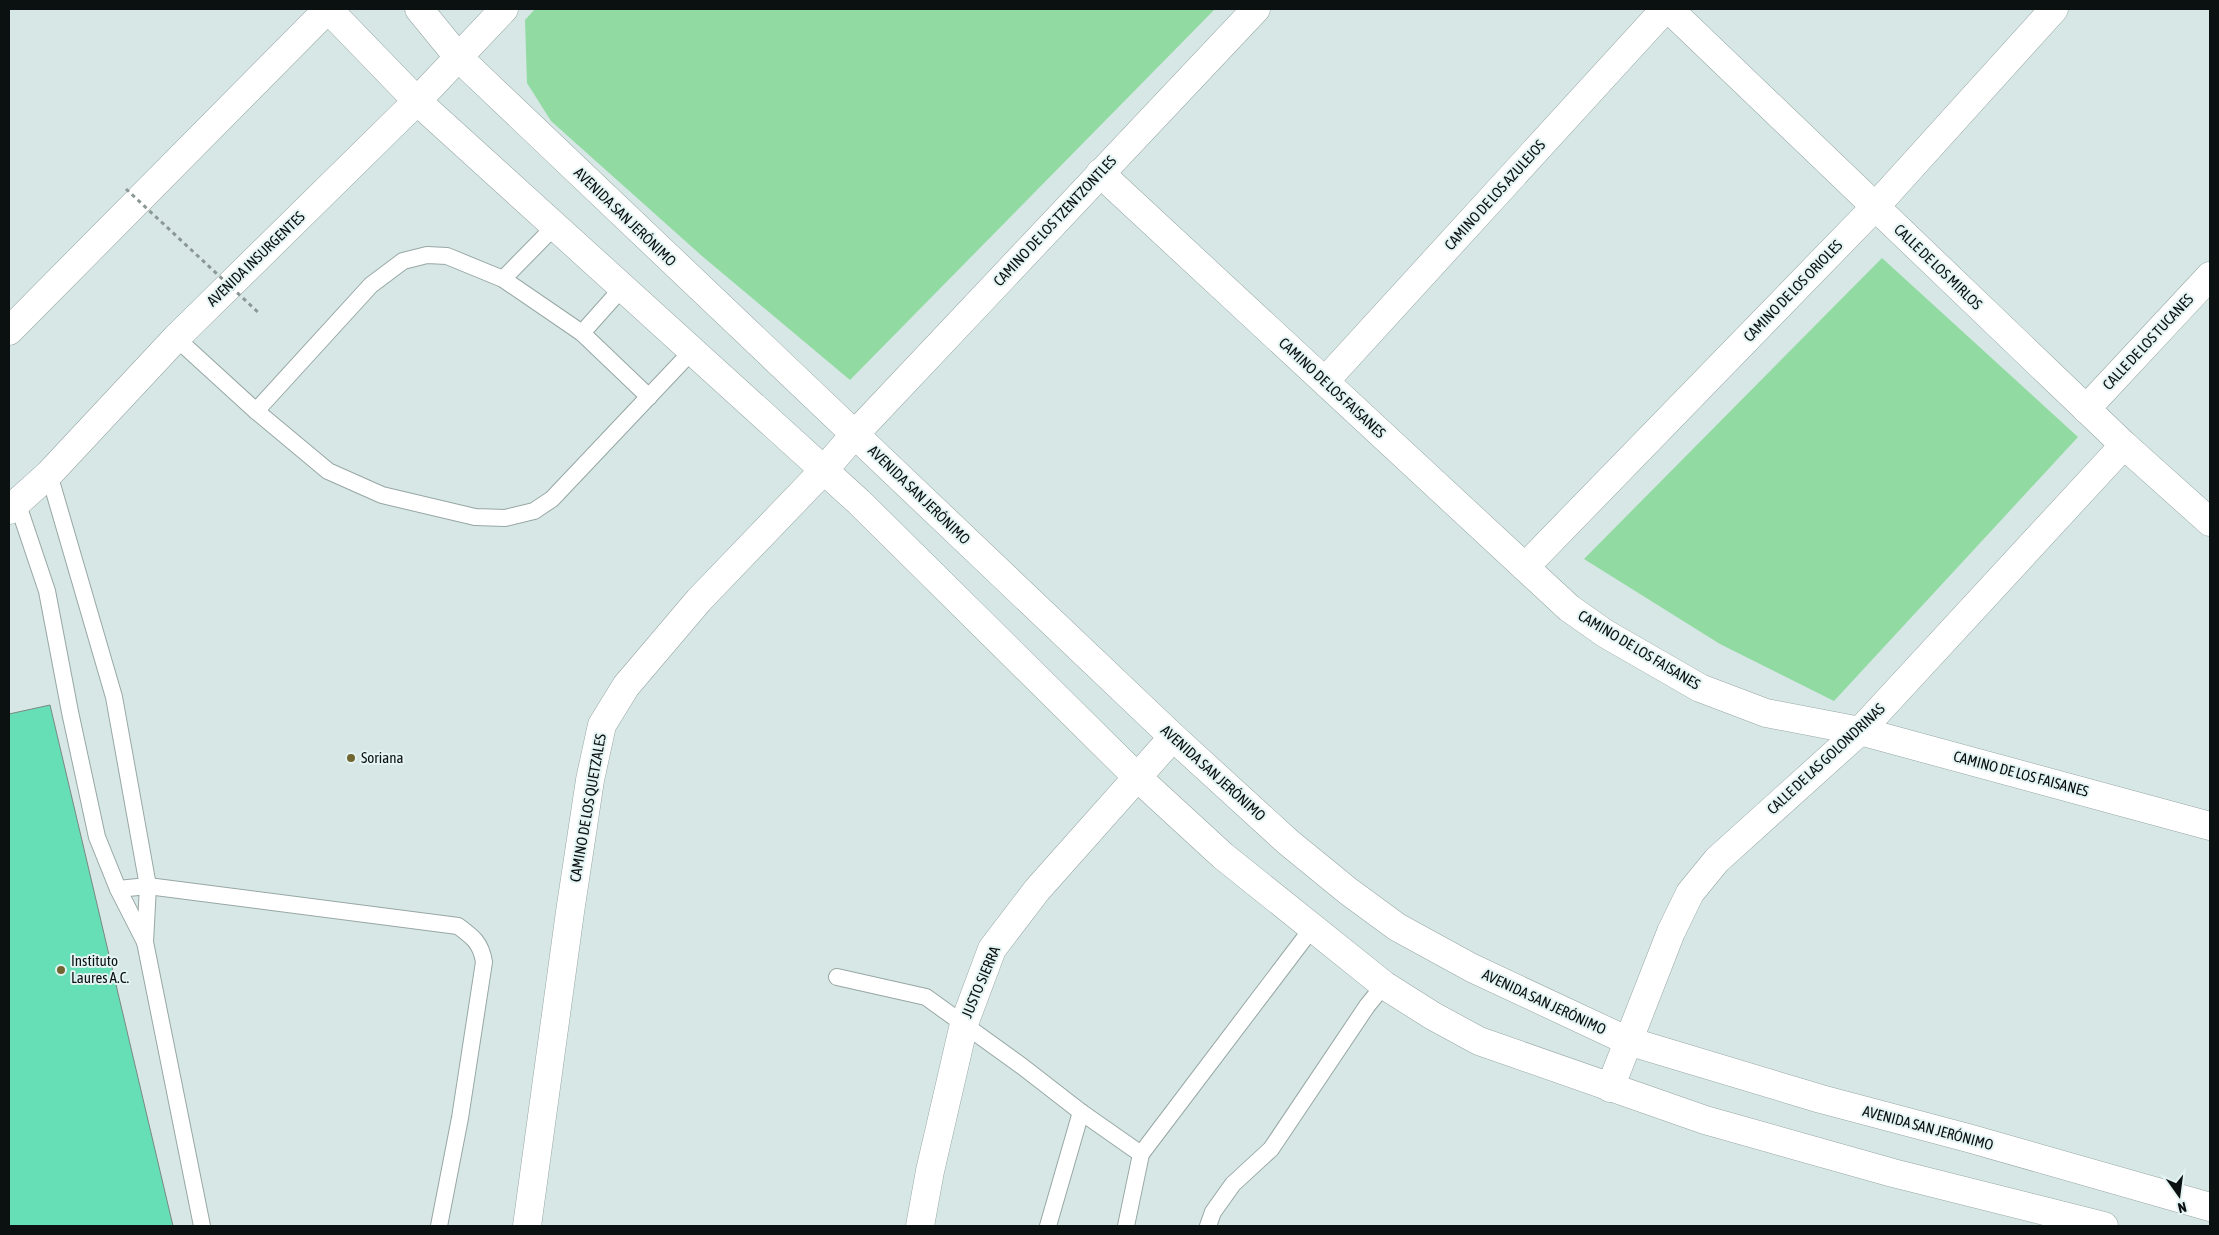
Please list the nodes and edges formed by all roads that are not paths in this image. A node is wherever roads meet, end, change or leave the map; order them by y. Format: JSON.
{"nodes":[{"id":1,"x":328,"y":9,"type":"edge"},
{"id":2,"x":418,"y":9,"type":"edge"},
{"id":3,"x":504,"y":9,"type":"edge"},
{"id":4,"x":1256,"y":9,"type":"edge"},
{"id":5,"x":1665,"y":9,"type":"edge"},
{"id":6,"x":1669,"y":9,"type":"edge"},
{"id":7,"x":2054,"y":9,"type":"edge"},
{"id":8,"x":459,"y":58,"type":"junction"},
{"id":9,"x":417,"y":100,"type":"junction"},
{"id":10,"x":1100,"y":173,"type":"junction"},
{"id":11,"x":1875,"y":207,"type":"junction"},
{"id":12,"x":554,"y":226,"type":"junction"},
{"id":13,"x":2210,"y":276,"type":"edge"},
{"id":14,"x":503,"y":279,"type":"junction"},
{"id":15,"x":622,"y":287,"type":"junction"},
{"id":16,"x":9,"y":331,"type":"edge"},
{"id":17,"x":582,"y":333,"type":"junction"},
{"id":18,"x":176,"y":338,"type":"junction"},
{"id":19,"x":692,"y":351,"type":"junction"},
{"id":20,"x":1326,"y":380,"type":"junction"},
{"id":21,"x":649,"y":397,"type":"junction"},
{"id":22,"x":2086,"y":409,"type":"junction"},
{"id":23,"x":256,"y":411,"type":"junction"},
{"id":24,"x":855,"y":434,"type":"junction"},
{"id":25,"x":2124,"y":445,"type":"junction"},
{"id":26,"x":824,"y":470,"type":"junction"},
{"id":27,"x":49,"y":474,"type":"junction"},
{"id":28,"x":13,"y":506,"type":"edge"},
{"id":29,"x":2210,"y":522,"type":"edge"},
{"id":30,"x":1525,"y":567,"type":"junction"},
{"id":31,"x":1860,"y":731,"type":"junction"},
{"id":32,"x":1173,"y":737,"type":"junction"},
{"id":33,"x":1137,"y":777,"type":"junction"},
{"id":34,"x":2210,"y":826,"type":"edge"},
{"id":35,"x":148,"y":886,"type":"junction"},
{"id":36,"x":118,"y":889,"type":"junction"},
{"id":37,"x":1313,"y":927,"type":"junction"},
{"id":38,"x":145,"y":942,"type":"junction"},
{"id":39,"x":838,"y":978,"type":"dead end"},
{"id":40,"x":1384,"y":985,"type":"junction"},
{"id":41,"x":964,"y":1024,"type":"junction"},
{"id":42,"x":1628,"y":1041,"type":"junction"},
{"id":43,"x":1610,"y":1088,"type":"junction"},
{"id":44,"x":1081,"y":1112,"type":"junction"},
{"id":45,"x":1141,"y":1154,"type":"junction"},
{"id":46,"x":2210,"y":1207,"type":"edge"},
{"id":47,"x":202,"y":1226,"type":"edge"},
{"id":48,"x":439,"y":1226,"type":"edge"},
{"id":49,"x":527,"y":1226,"type":"edge"},
{"id":50,"x":920,"y":1226,"type":"edge"},
{"id":51,"x":1048,"y":1226,"type":"edge"},
{"id":52,"x":1126,"y":1226,"type":"edge"},
{"id":53,"x":1208,"y":1226,"type":"edge"},
{"id":54,"x":2104,"y":1226,"type":"edge"}],
"edges":[{"from":1,"to":9,"type":"street"},
{"from":1,"to":16,"type":"street"},
{"from":2,"to":8,"type":"street","name":"AVENIDA SAN JERÓNIMO"},
{"from":3,"to":8,"type":"street","name":"AVENIDA INSURGENTES"},
{"from":4,"to":10,"type":"street","name":"CAMINO DE LOS TZENTZONTLES"},
{"from":5,"to":20,"type":"street","name":"CAMINO DE LOS AZULEJOS"},
{"from":6,"to":11,"type":"street","name":"CALLE DE LOS MIRLOS"},
{"from":7,"to":11,"type":"street","name":"CAMINO DE LOS ORIOLES"},
{"from":8,"to":9,"type":"street","name":"AVENIDA INSURGENTES"},
{"from":8,"to":24,"type":"street","name":"AVENIDA SAN JERÓNIMO"},
{"from":9,"to":12,"type":"street"},
{"from":9,"to":18,"type":"street","name":"AVENIDA INSURGENTES"},
{"from":10,"to":20,"type":"street","name":"CAMINO DE LOS FAISANES"},
{"from":10,"to":24,"type":"street","name":"CAMINO DE LOS TZENTZONTLES"},
{"from":11,"to":22,"type":"street","name":"CALLE DE LOS MIRLOS"},
{"from":11,"to":30,"type":"street","name":"CAMINO DE LOS ORIOLES"},
{"from":12,"to":14,"type":"lane"},
{"from":12,"to":15,"type":"street"},
{"from":13,"to":22,"type":"street","name":"CALLE DE LOS TUCANES"},
{"from":14,"to":17,"type":"lane"},
{"from":14,"to":23,"type":"lane"},
{"from":15,"to":17,"type":"lane"},
{"from":15,"to":19,"type":"street"},
{"from":17,"to":21,"type":"lane"},
{"from":18,"to":23,"type":"lane"},
{"from":18,"to":27,"type":"street","name":"AVENIDA INSURGENTES"},
{"from":19,"to":21,"type":"lane"},
{"from":19,"to":26,"type":"street"},
{"from":20,"to":30,"type":"street","name":"CAMINO DE LOS FAISANES"},
{"from":21,"to":23,"type":"lane"},
{"from":22,"to":25,"type":"street","name":"CALLE DE LOS MIRLOS"},
{"from":24,"to":26,"type":"street","name":"CAMINO DE LOS TZENTZONTLES"},
{"from":24,"to":32,"type":"street","name":"AVENIDA SAN JERÓNIMO"},
{"from":25,"to":29,"type":"street","name":"CALLE DE LOS MIRLOS"},
{"from":25,"to":31,"type":"street","name":"CALLE DE LAS GOLONDRINAS"},
{"from":26,"to":33,"type":"street"},
{"from":26,"to":49,"type":"street","name":"CAMINO DE LOS QUETZALES"},
{"from":27,"to":28,"type":"street","name":"AVENIDA INSURGENTES"},
{"from":27,"to":35,"type":"lane"},
{"from":28,"to":36,"type":"lane"},
{"from":30,"to":31,"type":"street","name":"CAMINO DE LOS FAISANES"},
{"from":31,"to":34,"type":"street","name":"CAMINO DE LOS FAISANES"},
{"from":31,"to":42,"type":"street","name":"CALLE DE LAS GOLONDRINAS"},
{"from":32,"to":33,"type":"street","name":"JUSTO SIERRA"},
{"from":32,"to":42,"type":"street","name":"AVENIDA SAN JERÓNIMO"},
{"from":33,"to":37,"type":"street"},
{"from":33,"to":41,"type":"street","name":"JUSTO SIERRA"},
{"from":35,"to":36,"type":"lane"},
{"from":35,"to":38,"type":"lane"},
{"from":35,"to":48,"type":"lane"},
{"from":36,"to":38,"type":"lane"},
{"from":37,"to":40,"type":"street"},
{"from":37,"to":45,"type":"lane"},
{"from":38,"to":47,"type":"lane"},
{"from":39,"to":41,"type":"lane"},
{"from":40,"to":43,"type":"street"},
{"from":40,"to":53,"type":"lane"},
{"from":41,"to":44,"type":"lane"},
{"from":41,"to":50,"type":"street","name":"JUSTO SIERRA"},
{"from":42,"to":43,"type":"street","name":"CALLE DE LAS GOLONDRINAS"},
{"from":42,"to":46,"type":"street","name":"AVENIDA SAN JERÓNIMO"},
{"from":43,"to":54,"type":"street"},
{"from":44,"to":45,"type":"lane"},
{"from":44,"to":51,"type":"lane"},
{"from":45,"to":52,"type":"lane"}]}
